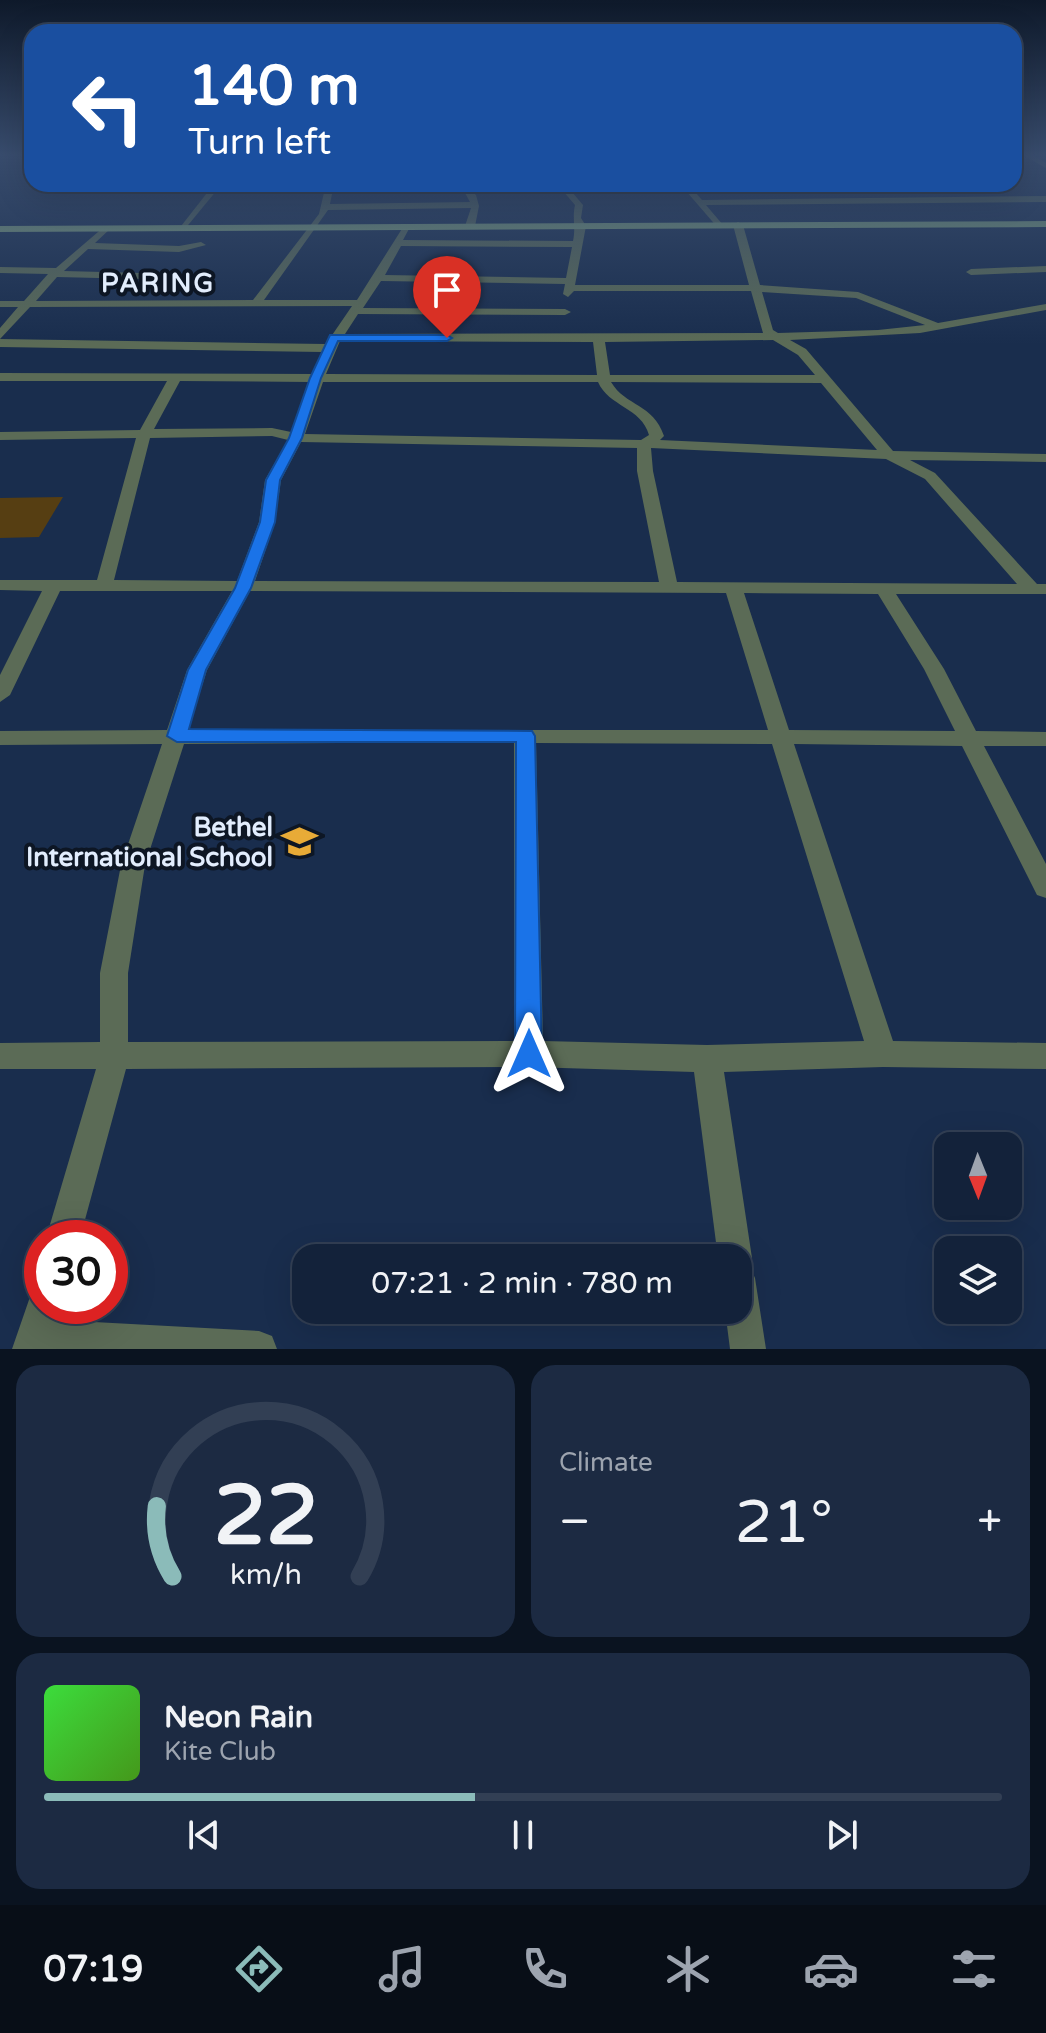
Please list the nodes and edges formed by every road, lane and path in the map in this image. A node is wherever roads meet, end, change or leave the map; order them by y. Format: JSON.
{"nodes":[{"id":1,"x":189,"y":218,"type":"edge"},
{"id":2,"x":319,"y":218,"type":"edge"},
{"id":3,"x":474,"y":218,"type":"edge"},
{"id":4,"x":577,"y":218,"type":"edge"},
{"id":5,"x":712,"y":218,"type":"edge"},
{"id":6,"x":1046,"y":224,"type":"edge"},
{"id":7,"x":718,"y":225,"type":"junction"},
{"id":8,"x":738,"y":225,"type":"junction"},
{"id":9,"x":470,"y":226,"type":"junction"},
{"id":10,"x":581,"y":226,"type":"junction"},
{"id":11,"x":181,"y":228,"type":"junction"},
{"id":12,"x":313,"y":228,"type":"junction"},
{"id":13,"x":0,"y":229,"type":"edge"},
{"id":14,"x":105,"y":229,"type":"junction"},
{"id":15,"x":401,"y":235,"type":"junction"},
{"id":16,"x":575,"y":244,"type":"junction"},
{"id":17,"x":201,"y":245,"type":"dead end"},
{"id":18,"x":85,"y":246,"type":"junction"},
{"id":19,"x":1046,"y":269,"type":"edge"},
{"id":20,"x":0,"y":270,"type":"edge"},
{"id":21,"x":55,"y":272,"type":"junction"},
{"id":22,"x":971,"y":272,"type":"dead end"},
{"id":23,"x":182,"y":277,"type":"dead end"},
{"id":24,"x":376,"y":278,"type":"junction"},
{"id":25,"x":570,"y":284,"type":"junction"},
{"id":26,"x":757,"y":288,"type":"junction"},
{"id":27,"x":256,"y":303,"type":"junction"},
{"id":28,"x":0,"y":304,"type":"edge"},
{"id":29,"x":26,"y":304,"type":"junction"},
{"id":30,"x":359,"y":307,"type":"junction"},
{"id":31,"x":1046,"y":307,"type":"edge"},
{"id":32,"x":565,"y":312,"type":"junction"},
{"id":33,"x":936,"y":326,"type":"junction"},
{"id":34,"x":0,"y":335,"type":"edge"},
{"id":35,"x":771,"y":336,"type":"junction"},
{"id":36,"x":560,"y":339,"type":"junction"},
{"id":37,"x":598,"y":339,"type":"junction"},
{"id":38,"x":332,"y":342,"type":"junction"},
{"id":39,"x":0,"y":343,"type":"edge"},
{"id":40,"x":0,"y":377,"type":"edge"},
{"id":41,"x":175,"y":378,"type":"junction"},
{"id":42,"x":316,"y":378,"type":"junction"},
{"id":43,"x":602,"y":379,"type":"junction"},
{"id":44,"x":824,"y":379,"type":"junction"},
{"id":45,"x":144,"y":435,"type":"junction"},
{"id":46,"x":0,"y":436,"type":"edge"},
{"id":47,"x":296,"y":438,"type":"junction"},
{"id":48,"x":644,"y":444,"type":"junction"},
{"id":49,"x":889,"y":455,"type":"junction"},
{"id":50,"x":1046,"y":458,"type":"edge"},
{"id":51,"x":0,"y":585,"type":"edge"},
{"id":52,"x":54,"y":585,"type":"junction"},
{"id":53,"x":104,"y":586,"type":"junction"},
{"id":54,"x":669,"y":587,"type":"junction"},
{"id":55,"x":243,"y":588,"type":"junction"},
{"id":56,"x":733,"y":588,"type":"junction"},
{"id":57,"x":883,"y":588,"type":"junction"},
{"id":58,"x":1039,"y":589,"type":"edge"},
{"id":59,"x":0,"y":695,"type":"edge"},
{"id":60,"x":177,"y":736,"type":"junction"},
{"id":61,"x":525,"y":736,"type":"junction"},
{"id":62,"x":0,"y":738,"type":"edge"},
{"id":63,"x":780,"y":739,"type":"junction"},
{"id":64,"x":970,"y":739,"type":"junction"},
{"id":65,"x":1046,"y":739,"type":"edge"},
{"id":66,"x":1046,"y":888,"type":"edge"},
{"id":67,"x":529,"y":1054,"type":"junction"},
{"id":68,"x":883,"y":1054,"type":"junction"},
{"id":69,"x":0,"y":1056,"type":"edge"},
{"id":70,"x":1046,"y":1056,"type":"edge"},
{"id":71,"x":114,"y":1058,"type":"junction"},
{"id":72,"x":707,"y":1059,"type":"junction"},
{"id":73,"x":68,"y":1220,"type":"edge"},
{"id":74,"x":733,"y":1244,"type":"edge"},
{"id":75,"x":744,"y":1324,"type":"edge"},
{"id":76,"x":36,"y":1331,"type":"edge"},
{"id":77,"x":259,"y":1349,"type":"edge"},
{"id":78,"x":748,"y":1349,"type":"edge"}],
"edges":[{"from":1,"to":11,"type":"street"},
{"from":2,"to":12,"type":"street"},
{"from":3,"to":9,"type":"street"},
{"from":4,"to":10,"type":"street"},
{"from":5,"to":7,"type":"street"},
{"from":6,"to":8,"type":"main road"},
{"from":7,"to":8,"type":"main road"},
{"from":7,"to":10,"type":"main road"},
{"from":8,"to":26,"type":"street"},
{"from":9,"to":10,"type":"main road"},
{"from":9,"to":15,"type":"main road"},
{"from":10,"to":16,"type":"street"},
{"from":11,"to":12,"type":"main road"},
{"from":11,"to":14,"type":"main road"},
{"from":12,"to":15,"type":"main road"},
{"from":12,"to":27,"type":"street"},
{"from":13,"to":14,"type":"main road"},
{"from":14,"to":18,"type":"street"},
{"from":15,"to":16,"type":"street"},
{"from":15,"to":24,"type":"street"},
{"from":16,"to":25,"type":"street"},
{"from":17,"to":18,"type":"street"},
{"from":18,"to":21,"type":"street"},
{"from":19,"to":22,"type":"street"},
{"from":20,"to":21,"type":"street"},
{"from":21,"to":23,"type":"street"},
{"from":21,"to":29,"type":"street"},
{"from":24,"to":25,"type":"street"},
{"from":24,"to":30,"type":"street"},
{"from":25,"to":26,"type":"street"},
{"from":25,"to":32,"type":"street"},
{"from":26,"to":33,"type":"street"},
{"from":26,"to":35,"type":"street"},
{"from":27,"to":29,"type":"street"},
{"from":27,"to":30,"type":"street"},
{"from":28,"to":29,"type":"street"},
{"from":29,"to":34,"type":"street"},
{"from":30,"to":32,"type":"street"},
{"from":30,"to":38,"type":"street"},
{"from":31,"to":33,"type":"street"},
{"from":32,"to":36,"type":"street"},
{"from":33,"to":35,"type":"street"},
{"from":35,"to":37,"type":"street"},
{"from":35,"to":44,"type":"street"},
{"from":36,"to":37,"type":"street"},
{"from":36,"to":38,"type":"street"},
{"from":37,"to":43,"type":"street"},
{"from":38,"to":39,"type":"street"},
{"from":38,"to":42,"type":"street"},
{"from":40,"to":41,"type":"street"},
{"from":41,"to":42,"type":"street"},
{"from":41,"to":45,"type":"street"},
{"from":42,"to":43,"type":"street"},
{"from":42,"to":47,"type":"street"},
{"from":43,"to":44,"type":"street"},
{"from":43,"to":48,"type":"street"},
{"from":44,"to":49,"type":"street"},
{"from":45,"to":46,"type":"street"},
{"from":45,"to":47,"type":"street"},
{"from":45,"to":53,"type":"street"},
{"from":47,"to":48,"type":"street"},
{"from":47,"to":55,"type":"street"},
{"from":48,"to":49,"type":"street"},
{"from":48,"to":54,"type":"street"},
{"from":49,"to":50,"type":"street"},
{"from":49,"to":58,"type":"street"},
{"from":51,"to":52,"type":"street"},
{"from":52,"to":53,"type":"street"},
{"from":52,"to":59,"type":"street"},
{"from":53,"to":55,"type":"street"},
{"from":54,"to":55,"type":"street"},
{"from":54,"to":56,"type":"street"},
{"from":55,"to":60,"type":"street"},
{"from":56,"to":57,"type":"street"},
{"from":56,"to":63,"type":"street"},
{"from":57,"to":58,"type":"street"},
{"from":57,"to":64,"type":"street"},
{"from":60,"to":61,"type":"street"},
{"from":60,"to":62,"type":"street"},
{"from":60,"to":71,"type":"street"},
{"from":61,"to":63,"type":"street"},
{"from":61,"to":67,"type":"street"},
{"from":63,"to":64,"type":"street"},
{"from":63,"to":68,"type":"street"},
{"from":64,"to":65,"type":"street"},
{"from":64,"to":66,"type":"street"},
{"from":67,"to":71,"type":"street"},
{"from":67,"to":72,"type":"street"},
{"from":68,"to":70,"type":"street"},
{"from":68,"to":72,"type":"street"},
{"from":69,"to":71,"type":"street"},
{"from":71,"to":73,"type":"street"},
{"from":72,"to":74,"type":"street"},
{"from":75,"to":78,"type":"street"},
{"from":76,"to":77,"type":"street"}]}
